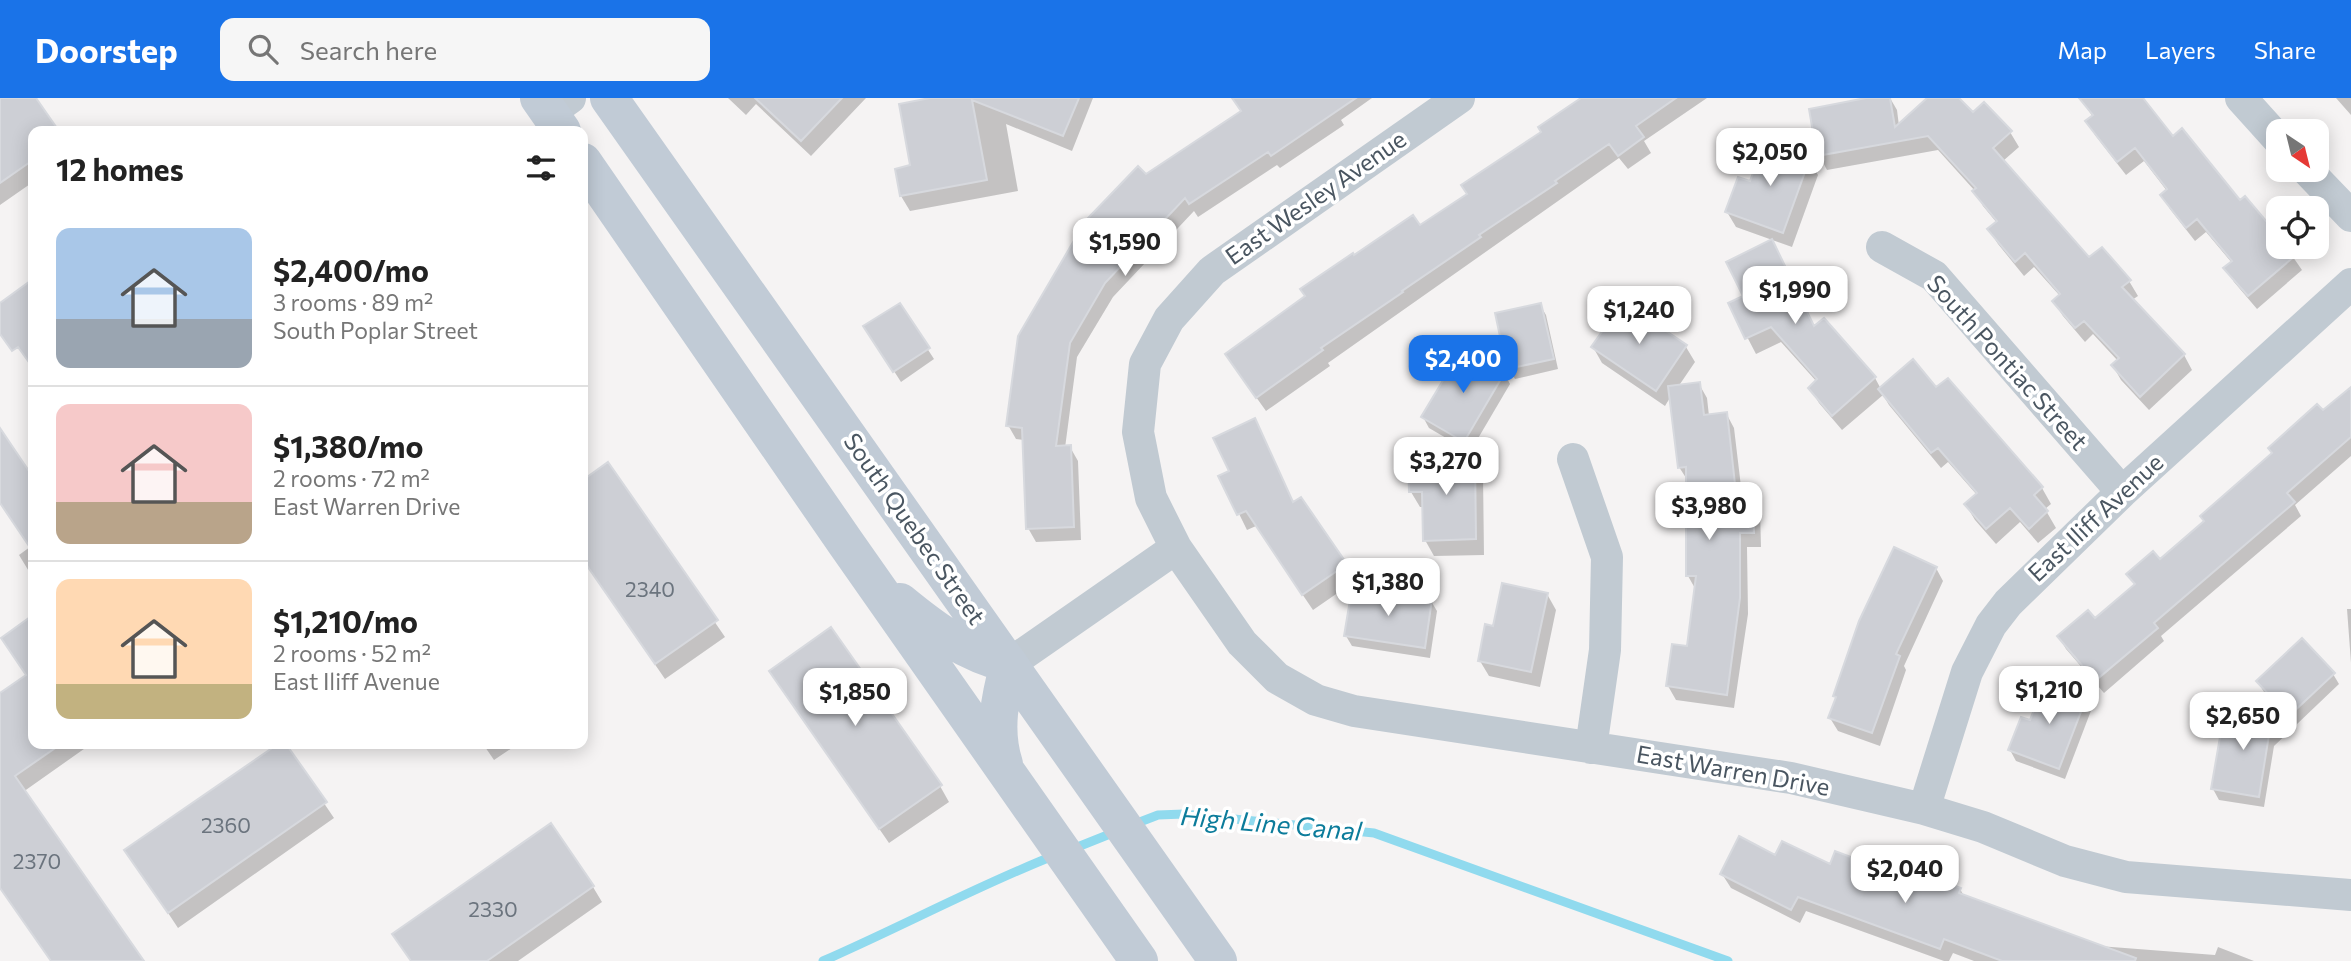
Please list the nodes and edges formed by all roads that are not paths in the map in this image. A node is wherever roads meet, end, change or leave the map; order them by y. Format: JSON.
{"nodes":[{"id":1,"x":609,"y":98,"type":"edge"},
{"id":2,"x":1459,"y":98,"type":"edge"},
{"id":3,"x":2241,"y":98,"type":"edge"},
{"id":4,"x":2266,"y":126,"type":"edge"},
{"id":5,"x":588,"y":169,"type":"edge"},
{"id":6,"x":2318,"y":182,"type":"edge"},
{"id":7,"x":2351,"y":216,"type":"edge"},
{"id":8,"x":1882,"y":247,"type":"dead end"},
{"id":9,"x":2351,"y":284,"type":"edge"},
{"id":10,"x":1573,"y":459,"type":"dead end"},
{"id":11,"x":2122,"y":492,"type":"junction"},
{"id":12,"x":1176,"y":548,"type":"junction"},
{"id":13,"x":868,"y":576,"type":"junction"},
{"id":14,"x":1009,"y":664,"type":"junction"},
{"id":15,"x":1591,"y":748,"type":"junction"},
{"id":16,"x":1008,"y":774,"type":"junction"},
{"id":17,"x":1924,"y":809,"type":"junction"},
{"id":18,"x":2351,"y":895,"type":"edge"},
{"id":19,"x":1139,"y":961,"type":"edge"},
{"id":20,"x":1218,"y":961,"type":"edge"}],
"edges":[{"from":1,"to":14,"type":"main road","name":"South Quebec Street"},
{"from":2,"to":12,"type":"street","name":"East Wesley Avenue"},
{"from":3,"to":4,"type":"street"},
{"from":5,"to":13,"type":"main road"},
{"from":6,"to":7,"type":"street"},
{"from":8,"to":11,"type":"street","name":"South Pontiac Street"},
{"from":9,"to":11,"type":"street","name":"East Iliff Avenue"},
{"from":10,"to":15,"type":"street"},
{"from":11,"to":17,"type":"street","name":"East Iliff Avenue"},
{"from":12,"to":14,"type":"street"},
{"from":12,"to":15,"type":"street","name":"East Warren Drive"},
{"from":13,"to":14,"type":"main road"},
{"from":13,"to":16,"type":"main road"},
{"from":14,"to":16,"type":"main road"},
{"from":14,"to":20,"type":"main road","name":"South Quebec Street"},
{"from":15,"to":17,"type":"street","name":"East Warren Drive"},
{"from":16,"to":19,"type":"main road"},
{"from":17,"to":18,"type":"street","name":"East Warren Drive"}]}
